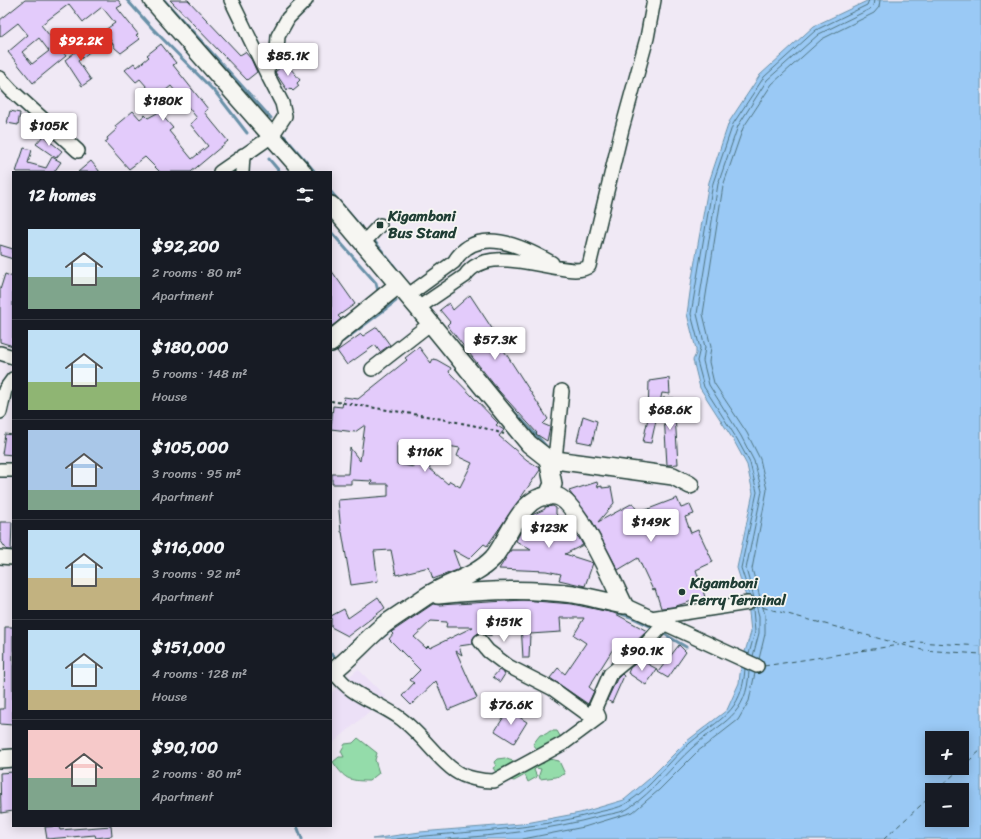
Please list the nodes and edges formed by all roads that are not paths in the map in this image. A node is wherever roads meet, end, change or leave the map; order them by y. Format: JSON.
{"nodes":[{"id":1,"x":152,"y":0,"type":"edge"},
{"id":2,"x":231,"y":0,"type":"edge"},
{"id":3,"x":306,"y":0,"type":"edge"},
{"id":4,"x":654,"y":0,"type":"edge"},
{"id":5,"x":266,"y":72,"type":"junction"},
{"id":6,"x":0,"y":78,"type":"edge"},
{"id":7,"x":272,"y":136,"type":"junction"},
{"id":8,"x":78,"y":150,"type":"dead end"},
{"id":9,"x":243,"y":155,"type":"junction"},
{"id":10,"x":221,"y":171,"type":"edge"},
{"id":11,"x":242,"y":171,"type":"edge"},
{"id":12,"x":302,"y":171,"type":"edge"},
{"id":13,"x":332,"y":206,"type":"edge"},
{"id":14,"x":380,"y":225,"type":"dead end"},
{"id":15,"x":364,"y":242,"type":"junction"},
{"id":16,"x":561,"y":268,"type":"junction"},
{"id":17,"x":408,"y":296,"type":"junction"},
{"id":18,"x":431,"y":324,"type":"junction"},
{"id":19,"x":332,"y":341,"type":"edge"},
{"id":20,"x":0,"y":353,"type":"edge"},
{"id":21,"x":12,"y":357,"type":"edge"},
{"id":22,"x":372,"y":369,"type":"dead end"},
{"id":23,"x":12,"y":380,"type":"edge"},
{"id":24,"x":562,"y":392,"type":"dead end"},
{"id":25,"x":0,"y":412,"type":"edge"},
{"id":26,"x":552,"y":459,"type":"junction"},
{"id":27,"x":0,"y":470,"type":"edge"},
{"id":28,"x":12,"y":470,"type":"edge"},
{"id":29,"x":690,"y":485,"type":"dead end"},
{"id":30,"x":547,"y":497,"type":"junction"},
{"id":31,"x":0,"y":557,"type":"edge"},
{"id":32,"x":12,"y":558,"type":"edge"},
{"id":33,"x":428,"y":596,"type":"junction"},
{"id":34,"x":748,"y":603,"type":"dead end"},
{"id":35,"x":624,"y":605,"type":"junction"},
{"id":36,"x":649,"y":618,"type":"junction"},
{"id":37,"x":664,"y":624,"type":"junction"},
{"id":38,"x":480,"y":641,"type":"dead end"},
{"id":39,"x":757,"y":666,"type":"dead end"},
{"id":40,"x":333,"y":673,"type":"edge"},
{"id":41,"x":599,"y":716,"type":"junction"},
{"id":42,"x":12,"y":758,"type":"edge"},
{"id":43,"x":0,"y":759,"type":"edge"}],
"edges":[{"from":1,"to":7,"type":"main road"},
{"from":2,"to":5,"type":"street"},
{"from":3,"to":5,"type":"street"},
{"from":4,"to":16,"type":"street"},
{"from":5,"to":7,"type":"street"},
{"from":6,"to":8,"type":"street"},
{"from":7,"to":9,"type":"street"},
{"from":7,"to":12,"type":"main road"},
{"from":9,"to":10,"type":"street"},
{"from":9,"to":11,"type":"street"},
{"from":13,"to":15,"type":"main road"},
{"from":14,"to":15,"type":"street"},
{"from":15,"to":17,"type":"main road"},
{"from":16,"to":17,"type":"street"},
{"from":16,"to":17,"type":"street"},
{"from":17,"to":18,"type":"main road"},
{"from":17,"to":19,"type":"main road"},
{"from":18,"to":22,"type":"street"},
{"from":18,"to":26,"type":"main road"},
{"from":20,"to":21,"type":"street"},
{"from":23,"to":25,"type":"street"},
{"from":24,"to":26,"type":"street"},
{"from":26,"to":29,"type":"main road"},
{"from":26,"to":30,"type":"main road"},
{"from":27,"to":28,"type":"street"},
{"from":30,"to":33,"type":"main road"},
{"from":30,"to":35,"type":"main road"},
{"from":31,"to":32,"type":"street"},
{"from":33,"to":35,"type":"main road"},
{"from":33,"to":40,"type":"main road"},
{"from":34,"to":36,"type":"street"},
{"from":35,"to":36,"type":"street"},
{"from":36,"to":37,"type":"street"},
{"from":37,"to":39,"type":"street"},
{"from":37,"to":41,"type":"street"},
{"from":38,"to":41,"type":"street"},
{"from":40,"to":41,"type":"street"},
{"from":42,"to":43,"type":"main road"}]}
